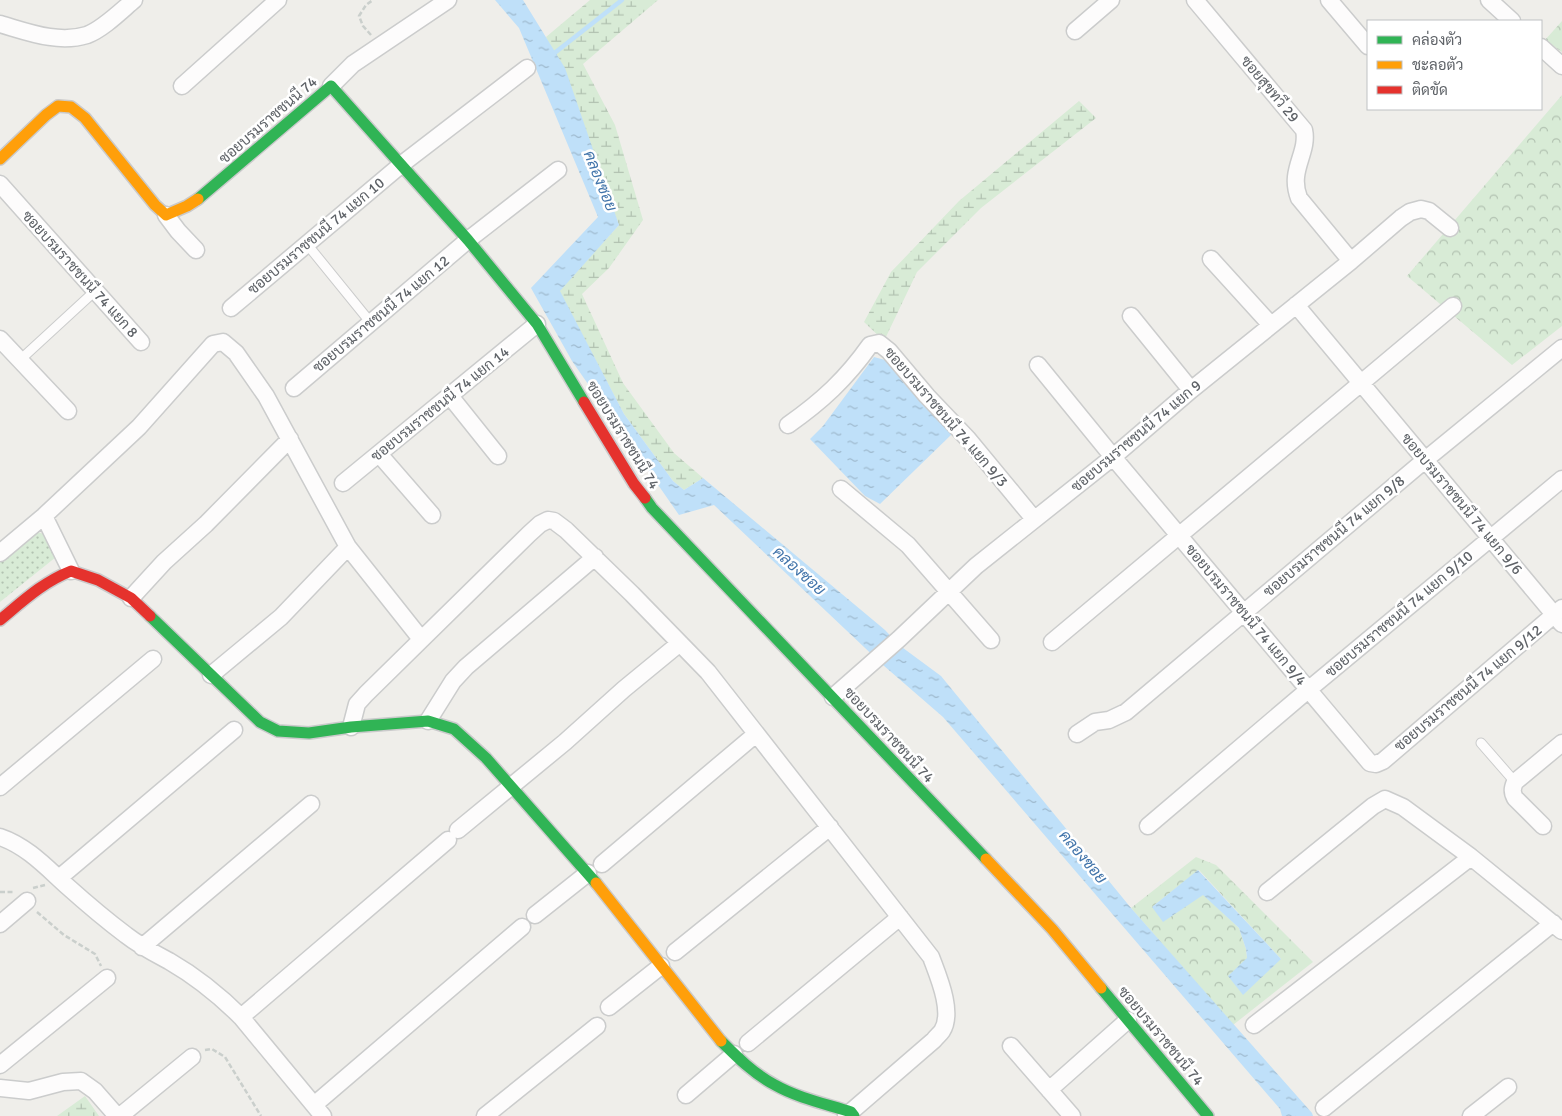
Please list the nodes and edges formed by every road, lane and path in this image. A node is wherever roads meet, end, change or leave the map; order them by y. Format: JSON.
{"nodes":[{"id":1,"x":134,"y":0,"type":"edge"},
{"id":2,"x":278,"y":0,"type":"edge"},
{"id":3,"x":373,"y":0,"type":"edge"},
{"id":4,"x":448,"y":0,"type":"edge"},
{"id":5,"x":1111,"y":0,"type":"edge"},
{"id":6,"x":1195,"y":0,"type":"edge"},
{"id":7,"x":1329,"y":0,"type":"edge"},
{"id":8,"x":1489,"y":0,"type":"edge"},
{"id":9,"x":1511,"y":20,"type":"edge"},
{"id":10,"x":0,"y":24,"type":"edge"},
{"id":11,"x":1075,"y":31,"type":"dead end"},
{"id":12,"x":1367,"y":45,"type":"edge"},
{"id":13,"x":380,"y":46,"type":"junction"},
{"id":14,"x":1542,"y":48,"type":"edge"},
{"id":15,"x":1562,"y":66,"type":"edge"},
{"id":16,"x":527,"y":68,"type":"dead end"},
{"id":17,"x":182,"y":86,"type":"dead end"},
{"id":18,"x":331,"y":86,"type":"junction"},
{"id":19,"x":0,"y":159,"type":"edge"},
{"id":20,"x":402,"y":164,"type":"junction"},
{"id":21,"x":558,"y":170,"type":"dead end"},
{"id":22,"x":0,"y":184,"type":"edge"},
{"id":23,"x":166,"y":215,"type":"junction"},
{"id":24,"x":1450,"y":228,"type":"dead end"},
{"id":25,"x":468,"y":240,"type":"junction"},
{"id":26,"x":306,"y":243,"type":"junction"},
{"id":27,"x":196,"y":250,"type":"dead end"},
{"id":28,"x":1211,"y":259,"type":"dead end"},
{"id":29,"x":1351,"y":261,"type":"junction"},
{"id":30,"x":95,"y":291,"type":"junction"},
{"id":31,"x":1296,"y":305,"type":"junction"},
{"id":32,"x":1454,"y":306,"type":"dead end"},
{"id":33,"x":231,"y":308,"type":"dead end"},
{"id":34,"x":1131,"y":316,"type":"dead end"},
{"id":35,"x":371,"y":323,"type":"junction"},
{"id":36,"x":537,"y":324,"type":"junction"},
{"id":37,"x":1270,"y":325,"type":"junction"},
{"id":38,"x":0,"y":339,"type":"edge"},
{"id":39,"x":141,"y":342,"type":"dead end"},
{"id":40,"x":1562,"y":348,"type":"edge"},
{"id":41,"x":20,"y":360,"type":"junction"},
{"id":42,"x":1038,"y":365,"type":"dead end"},
{"id":43,"x":1361,"y":384,"type":"junction"},
{"id":44,"x":294,"y":388,"type":"dead end"},
{"id":45,"x":1191,"y":390,"type":"junction"},
{"id":46,"x":450,"y":396,"type":"junction"},
{"id":47,"x":68,"y":411,"type":"dead end"},
{"id":48,"x":788,"y":425,"type":"dead end"},
{"id":49,"x":290,"y":439,"type":"junction"},
{"id":50,"x":379,"y":454,"type":"junction"},
{"id":51,"x":498,"y":456,"type":"dead end"},
{"id":52,"x":1113,"y":457,"type":"junction"},
{"id":53,"x":1425,"y":460,"type":"junction"},
{"id":54,"x":1562,"y":479,"type":"edge"},
{"id":55,"x":343,"y":483,"type":"dead end"},
{"id":56,"x":840,"y":489,"type":"dead end"},
{"id":57,"x":432,"y":515,"type":"dead end"},
{"id":58,"x":44,"y":516,"type":"junction"},
{"id":59,"x":1034,"y":519,"type":"junction"},
{"id":60,"x":1179,"y":536,"type":"junction"},
{"id":61,"x":1490,"y":538,"type":"junction"},
{"id":62,"x":348,"y":547,"type":"junction"},
{"id":63,"x":0,"y":553,"type":"edge"},
{"id":64,"x":594,"y":558,"type":"junction"},
{"id":65,"x":70,"y":571,"type":"junction"},
{"id":66,"x":950,"y":591,"type":"junction"},
{"id":67,"x":132,"y":598,"type":"junction"},
{"id":68,"x":1244,"y":613,"type":"junction"},
{"id":69,"x":1559,"y":616,"type":"edge"},
{"id":70,"x":0,"y":620,"type":"edge"},
{"id":71,"x":420,"y":639,"type":"junction"},
{"id":72,"x":991,"y":640,"type":"dead end"},
{"id":73,"x":1052,"y":642,"type":"dead end"},
{"id":74,"x":680,"y":643,"type":"junction"},
{"id":75,"x":153,"y":659,"type":"dead end"},
{"id":76,"x":211,"y":676,"type":"junction"},
{"id":77,"x":1308,"y":690,"type":"junction"},
{"id":78,"x":833,"y":697,"type":"junction"},
{"id":79,"x":428,"y":721,"type":"junction"},
{"id":80,"x":351,"y":727,"type":"junction"},
{"id":81,"x":234,"y":730,"type":"dead end"},
{"id":82,"x":756,"y":734,"type":"junction"},
{"id":83,"x":1077,"y":734,"type":"dead end"},
{"id":84,"x":1481,"y":743,"type":"dead end"},
{"id":85,"x":1562,"y":743,"type":"edge"},
{"id":86,"x":1383,"y":761,"type":"joint"},
{"id":87,"x":1515,"y":782,"type":"junction"},
{"id":88,"x":0,"y":787,"type":"edge"},
{"id":89,"x":510,"y":787,"type":"junction"},
{"id":90,"x":310,"y":804,"type":"dead end"},
{"id":91,"x":1148,"y":826,"type":"dead end"},
{"id":92,"x":1543,"y":826,"type":"dead end"},
{"id":93,"x":830,"y":827,"type":"junction"},
{"id":94,"x":0,"y":837,"type":"edge"},
{"id":95,"x":1471,"y":857,"type":"junction"},
{"id":96,"x":602,"y":864,"type":"dead end"},
{"id":97,"x":588,"y":873,"type":"junction"},
{"id":98,"x":59,"y":878,"type":"junction"},
{"id":99,"x":1267,"y":892,"type":"dead end"},
{"id":100,"x":27,"y":901,"type":"joint"},
{"id":101,"x":535,"y":916,"type":"dead end"},
{"id":102,"x":900,"y":917,"type":"junction"},
{"id":103,"x":0,"y":924,"type":"edge"},
{"id":104,"x":522,"y":927,"type":"dead end"},
{"id":105,"x":1557,"y":927,"type":"edge"},
{"id":106,"x":142,"y":947,"type":"junction"},
{"id":107,"x":675,"y":952,"type":"dead end"},
{"id":108,"x":661,"y":966,"type":"junction"},
{"id":109,"x":107,"y":978,"type":"joint"},
{"id":110,"x":609,"y":1007,"type":"dead end"},
{"id":111,"x":242,"y":1017,"type":"junction"},
{"id":112,"x":1128,"y":1020,"type":"junction"},
{"id":113,"x":1254,"y":1025,"type":"dead end"},
{"id":114,"x":597,"y":1026,"type":"dead end"},
{"id":115,"x":748,"y":1043,"type":"dead end"},
{"id":116,"x":1011,"y":1046,"type":"dead end"},
{"id":117,"x":734,"y":1054,"type":"junction"},
{"id":118,"x":192,"y":1057,"type":"joint"},
{"id":119,"x":0,"y":1065,"type":"edge"},
{"id":120,"x":1508,"y":1087,"type":"dead end"},
{"id":121,"x":0,"y":1088,"type":"edge"},
{"id":122,"x":1049,"y":1090,"type":"junction"},
{"id":123,"x":686,"y":1095,"type":"dead end"},
{"id":124,"x":1324,"y":1108,"type":"dead end"},
{"id":125,"x":318,"y":1111,"type":"edge"},
{"id":126,"x":850,"y":1115,"type":"edge"},
{"id":127,"x":119,"y":1116,"type":"edge"},
{"id":128,"x":260,"y":1116,"type":"edge"},
{"id":129,"x":486,"y":1116,"type":"edge"},
{"id":130,"x":1072,"y":1116,"type":"edge"},
{"id":131,"x":1208,"y":1116,"type":"edge"},
{"id":132,"x":1471,"y":1116,"type":"edge"}],
"edges":[{"from":1,"to":10,"type":"street"},
{"from":2,"to":17,"type":"street"},
{"from":3,"to":13,"type":"path"},
{"from":4,"to":13,"type":"street"},
{"from":5,"to":11,"type":"street"},
{"from":6,"to":29,"type":"street","name":"ซอยสุขทวี 29"},
{"from":7,"to":12,"type":"street"},
{"from":8,"to":9,"type":"street"},
{"from":13,"to":18,"type":"street"},
{"from":14,"to":15,"type":"street"},
{"from":16,"to":20,"type":"street","name":"ซอยบรมราชชนนี 74 แยก 10"},
{"from":18,"to":20,"type":"street","name":"ซอยบรมราชชนนี 74"},
{"from":18,"to":23,"type":"street","name":"ซอยบรมราชชนนี 74"},
{"from":19,"to":23,"type":"street"},
{"from":20,"to":25,"type":"street","name":"ซอยบรมราชชนนี 74"},
{"from":20,"to":26,"type":"street","name":"ซอยบรมราชชนนี 74 แยก 10"},
{"from":21,"to":25,"type":"street","name":"ซอยบรมราชชนนี 74 แยก 12"},
{"from":22,"to":30,"type":"street","name":"ซอยบรมราชชนนี 74 แยก 8"},
{"from":23,"to":27,"type":"street"},
{"from":24,"to":29,"type":"street","name":"ซอยบรมราชชนนี 74 แยก 9"},
{"from":25,"to":35,"type":"street","name":"ซอยบรมราชชนนี 74 แยก 12"},
{"from":25,"to":36,"type":"street","name":"ซอยบรมราชชนนี 74"},
{"from":26,"to":33,"type":"street","name":"ซอยบรมราชชนนี 74 แยก 10"},
{"from":26,"to":35,"type":"lane"},
{"from":28,"to":37,"type":"street"},
{"from":29,"to":31,"type":"street","name":"ซอยบรมราชชนนี 74 แยก 9"},
{"from":30,"to":39,"type":"street","name":"ซอยบรมราชชนนี 74 แยก 8"},
{"from":30,"to":41,"type":"lane"},
{"from":31,"to":37,"type":"street","name":"ซอยบรมราชชนนี 74 แยก 9"},
{"from":31,"to":43,"type":"street","name":"ซอยบรมราชชนนี 74 แยก 9/6"},
{"from":32,"to":43,"type":"street"},
{"from":34,"to":45,"type":"street"},
{"from":35,"to":44,"type":"street","name":"ซอยบรมราชชนนี 74 แยก 12"},
{"from":36,"to":46,"type":"street","name":"ซอยบรมราชชนนี 74 แยก 14"},
{"from":36,"to":78,"type":"street","name":"ซอยบรมราชชนนี 74"},
{"from":37,"to":45,"type":"street","name":"ซอยบรมราชชนนี 74 แยก 9"},
{"from":38,"to":41,"type":"street"},
{"from":40,"to":53,"type":"street","name":"ซอยบรมราชชนนี 74 แยก 9/8"},
{"from":41,"to":47,"type":"street"},
{"from":42,"to":52,"type":"street","name":"ซอยบรมราชชนนี 74 แยก 9/4"},
{"from":43,"to":53,"type":"street","name":"ซอยบรมราชชนนี 74 แยก 9/6"},
{"from":43,"to":60,"type":"street"},
{"from":45,"to":52,"type":"street","name":"ซอยบรมราชชนนี 74 แยก 9"},
{"from":46,"to":50,"type":"street","name":"ซอยบรมราชชนนี 74 แยก 14"},
{"from":46,"to":51,"type":"street"},
{"from":48,"to":59,"type":"street","name":"ซอยบรมราชชนนี 74 แยก 9/3"},
{"from":49,"to":58,"type":"street"},
{"from":49,"to":62,"type":"street"},
{"from":49,"to":67,"type":"street"},
{"from":50,"to":55,"type":"street","name":"ซอยบรมราชชนนี 74 แยก 14"},
{"from":50,"to":57,"type":"street"},
{"from":52,"to":59,"type":"street","name":"ซอยบรมราชชนนี 74 แยก 9"},
{"from":52,"to":60,"type":"street","name":"ซอยบรมราชชนนี 74 แยก 9/4"},
{"from":53,"to":61,"type":"street","name":"ซอยบรมราชชนนี 74 แยก 9/6"},
{"from":53,"to":68,"type":"street","name":"ซอยบรมราชชนนี 74 แยก 9/8"},
{"from":54,"to":61,"type":"street","name":"ซอยบรมราชชนนี 74 แยก 9/10"},
{"from":56,"to":66,"type":"street"},
{"from":58,"to":63,"type":"street"},
{"from":58,"to":65,"type":"street"},
{"from":59,"to":66,"type":"street","name":"ซอยบรมราชชนนี 74 แยก 9"},
{"from":60,"to":68,"type":"street","name":"ซอยบรมราชชนนี 74 แยก 9/4"},
{"from":60,"to":73,"type":"street"},
{"from":61,"to":69,"type":"street","name":"ซอยบรมราชชนนี 74 แยก 9/6"},
{"from":61,"to":77,"type":"street","name":"ซอยบรมราชชนนี 74 แยก 9/10"},
{"from":62,"to":71,"type":"street"},
{"from":62,"to":76,"type":"street"},
{"from":64,"to":71,"type":"street"},
{"from":64,"to":74,"type":"street"},
{"from":64,"to":79,"type":"street"},
{"from":65,"to":67,"type":"street"},
{"from":65,"to":70,"type":"street"},
{"from":66,"to":72,"type":"street"},
{"from":66,"to":78,"type":"street","name":"ซอยบรมราชชนนี 74 แยก 9"},
{"from":67,"to":76,"type":"street"},
{"from":68,"to":77,"type":"street","name":"ซอยบรมราชชนนี 74 แยก 9/4"},
{"from":68,"to":83,"type":"street","name":"ซอยบรมราชชนนี 74 แยก 9/8"},
{"from":69,"to":86,"type":"street","name":"ซอยบรมราชชนนี 74 แยก 9/12"},
{"from":71,"to":80,"type":"street"},
{"from":74,"to":82,"type":"street"},
{"from":74,"to":89,"type":"street"},
{"from":75,"to":88,"type":"street"},
{"from":76,"to":80,"type":"street"},
{"from":77,"to":86,"type":"street","name":"ซอยบรมราชชนนี 74 แยก 9/4"},
{"from":77,"to":91,"type":"street","name":"ซอยบรมราชชนนี 74 แยก 9/10"},
{"from":78,"to":112,"type":"street","name":"ซอยบรมราชชนนี 74"},
{"from":79,"to":80,"type":"street"},
{"from":79,"to":89,"type":"street"},
{"from":81,"to":98,"type":"street"},
{"from":82,"to":93,"type":"street"},
{"from":82,"to":96,"type":"street"},
{"from":84,"to":87,"type":"lane"},
{"from":85,"to":87,"type":"street"},
{"from":87,"to":92,"type":"street"},
{"from":89,"to":97,"type":"street"},
{"from":89,"to":111,"type":"street"},
{"from":90,"to":106,"type":"street"},
{"from":93,"to":102,"type":"street"},
{"from":93,"to":107,"type":"street"},
{"from":94,"to":98,"type":"street"},
{"from":95,"to":99,"type":"street"},
{"from":95,"to":105,"type":"street"},
{"from":95,"to":113,"type":"street"},
{"from":97,"to":101,"type":"street"},
{"from":97,"to":108,"type":"street"},
{"from":98,"to":106,"type":"street"},
{"from":100,"to":103,"type":"street"},
{"from":100,"to":109,"type":"path"},
{"from":102,"to":115,"type":"street"},
{"from":102,"to":126,"type":"street"},
{"from":104,"to":125,"type":"street"},
{"from":105,"to":124,"type":"street"},
{"from":106,"to":111,"type":"street"},
{"from":108,"to":110,"type":"street"},
{"from":108,"to":117,"type":"street"},
{"from":109,"to":119,"type":"street"},
{"from":111,"to":125,"type":"street"},
{"from":112,"to":122,"type":"street"},
{"from":112,"to":131,"type":"street","name":"ซอยบรมราชชนนี 74"},
{"from":114,"to":129,"type":"street"},
{"from":116,"to":122,"type":"street"},
{"from":117,"to":123,"type":"street"},
{"from":117,"to":126,"type":"street"},
{"from":118,"to":127,"type":"street"},
{"from":118,"to":128,"type":"path"},
{"from":120,"to":132,"type":"street"},
{"from":121,"to":127,"type":"street"},
{"from":122,"to":130,"type":"street"}]}
